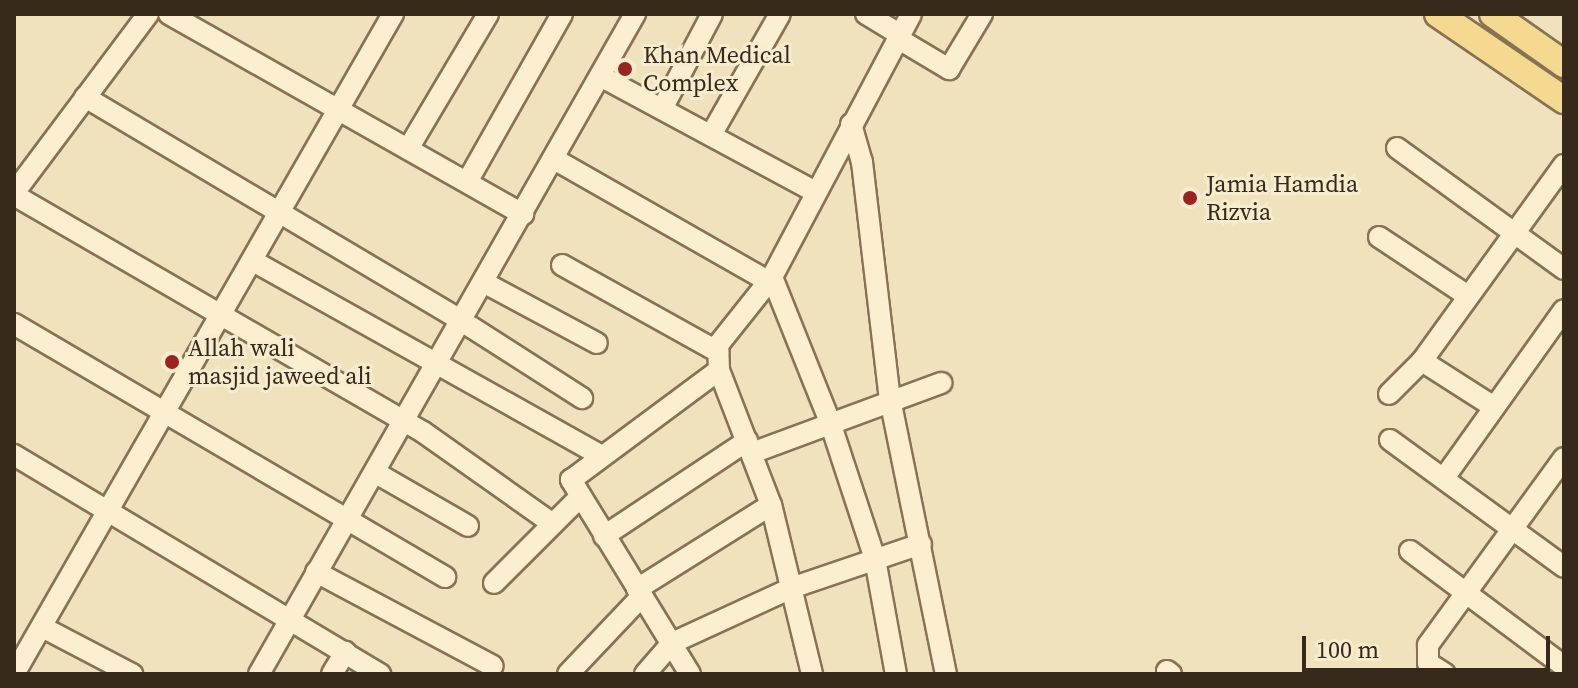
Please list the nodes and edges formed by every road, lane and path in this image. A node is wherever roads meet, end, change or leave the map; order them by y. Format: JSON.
{"nodes":[{"id":1,"x":148,"y":14,"type":"edge"},
{"id":2,"x":169,"y":14,"type":"edge"},
{"id":3,"x":393,"y":14,"type":"edge"},
{"id":4,"x":488,"y":14,"type":"edge"},
{"id":5,"x":562,"y":14,"type":"edge"},
{"id":6,"x":635,"y":14,"type":"edge"},
{"id":7,"x":712,"y":14,"type":"edge"},
{"id":8,"x":780,"y":14,"type":"edge"},
{"id":9,"x":866,"y":14,"type":"edge"},
{"id":10,"x":911,"y":14,"type":"edge"},
{"id":11,"x":982,"y":14,"type":"edge"},
{"id":12,"x":1438,"y":14,"type":"edge"},
{"id":13,"x":1493,"y":14,"type":"edge"},
{"id":14,"x":898,"y":36,"type":"junction"},
{"id":15,"x":1564,"y":64,"type":"edge"},
{"id":16,"x":600,"y":76,"type":"junction"},
{"id":17,"x":85,"y":97,"type":"junction"},
{"id":18,"x":1564,"y":100,"type":"edge"},
{"id":19,"x":662,"y":109,"type":"junction"},
{"id":20,"x":341,"y":110,"type":"junction"},
{"id":21,"x":851,"y":124,"type":"junction"},
{"id":22,"x":711,"y":135,"type":"junction"},
{"id":23,"x":1397,"y":148,"type":"dead end"},
{"id":24,"x":408,"y":149,"type":"junction"},
{"id":25,"x":554,"y":159,"type":"junction"},
{"id":26,"x":1564,"y":165,"type":"edge"},
{"id":27,"x":467,"y":182,"type":"junction"},
{"id":28,"x":815,"y":192,"type":"junction"},
{"id":29,"x":14,"y":194,"type":"edge"},
{"id":30,"x":281,"y":213,"type":"junction"},
{"id":31,"x":523,"y":214,"type":"junction"},
{"id":32,"x":1513,"y":232,"type":"junction"},
{"id":33,"x":1379,"y":237,"type":"dead end"},
{"id":34,"x":253,"y":261,"type":"junction"},
{"id":35,"x":562,"y":265,"type":"dead end"},
{"id":36,"x":1564,"y":269,"type":"edge"},
{"id":37,"x":770,"y":279,"type":"junction"},
{"id":38,"x":483,"y":282,"type":"junction"},
{"id":39,"x":1468,"y":296,"type":"junction"},
{"id":40,"x":1564,"y":310,"type":"edge"},
{"id":41,"x":220,"y":314,"type":"junction"},
{"id":42,"x":460,"y":320,"type":"junction"},
{"id":43,"x":14,"y":324,"type":"edge"},
{"id":44,"x":597,"y":343,"type":"dead end"},
{"id":45,"x":719,"y":361,"type":"junction"},
{"id":46,"x":1422,"y":361,"type":"junction"},
{"id":47,"x":435,"y":363,"type":"junction"},
{"id":48,"x":941,"y":383,"type":"dead end"},
{"id":49,"x":1389,"y":394,"type":"dead end"},
{"id":50,"x":582,"y":398,"type":"dead end"},
{"id":51,"x":890,"y":399,"type":"junction"},
{"id":52,"x":1494,"y":407,"type":"junction"},
{"id":53,"x":163,"y":416,"type":"junction"},
{"id":54,"x":407,"y":422,"type":"junction"},
{"id":55,"x":830,"y":422,"type":"junction"},
{"id":56,"x":1390,"y":440,"type":"dead end"},
{"id":57,"x":749,"y":447,"type":"junction"},
{"id":58,"x":14,"y":455,"type":"edge"},
{"id":59,"x":600,"y":455,"type":"junction"},
{"id":60,"x":1564,"y":458,"type":"edge"},
{"id":61,"x":376,"y":473,"type":"junction"},
{"id":62,"x":1444,"y":478,"type":"junction"},
{"id":63,"x":579,"y":498,"type":"junction"},
{"id":64,"x":771,"y":505,"type":"junction"},
{"id":65,"x":111,"y":510,"type":"junction"},
{"id":66,"x":346,"y":520,"type":"junction"},
{"id":67,"x":553,"y":524,"type":"junction"},
{"id":68,"x":468,"y":526,"type":"dead end"},
{"id":69,"x":1513,"y":530,"type":"junction"},
{"id":70,"x":604,"y":536,"type":"junction"},
{"id":71,"x":921,"y":544,"type":"junction"},
{"id":72,"x":1410,"y":551,"type":"dead end"},
{"id":73,"x":875,"y":559,"type":"junction"},
{"id":74,"x":1564,"y":567,"type":"edge"},
{"id":75,"x":316,"y":572,"type":"junction"},
{"id":76,"x":445,"y":577,"type":"dead end"},
{"id":77,"x":494,"y":583,"type":"dead end"},
{"id":78,"x":794,"y":587,"type":"junction"},
{"id":79,"x":640,"y":593,"type":"junction"},
{"id":80,"x":1462,"y":594,"type":"junction"},
{"id":81,"x":290,"y":618,"type":"junction"},
{"id":82,"x":42,"y":627,"type":"junction"},
{"id":83,"x":672,"y":643,"type":"junction"},
{"id":84,"x":345,"y":652,"type":"junction"},
{"id":85,"x":493,"y":666,"type":"dead end"},
{"id":86,"x":1564,"y":666,"type":"edge"},
{"id":87,"x":14,"y":674,"type":"edge"},
{"id":88,"x":132,"y":674,"type":"edge"},
{"id":89,"x":259,"y":674,"type":"edge"},
{"id":90,"x":332,"y":674,"type":"edge"},
{"id":91,"x":380,"y":674,"type":"edge"},
{"id":92,"x":568,"y":674,"type":"edge"},
{"id":93,"x":645,"y":674,"type":"edge"},
{"id":94,"x":690,"y":674,"type":"edge"},
{"id":95,"x":812,"y":674,"type":"edge"},
{"id":96,"x":896,"y":674,"type":"edge"},
{"id":97,"x":946,"y":674,"type":"edge"},
{"id":98,"x":1445,"y":674,"type":"edge"}],
"edges":[{"from":1,"to":17,"type":"street"},
{"from":2,"to":20,"type":"street"},
{"from":3,"to":20,"type":"street"},
{"from":4,"to":24,"type":"street"},
{"from":5,"to":27,"type":"street"},
{"from":6,"to":16,"type":"street"},
{"from":7,"to":19,"type":"street"},
{"from":8,"to":22,"type":"street"},
{"from":9,"to":14,"type":"street"},
{"from":10,"to":14,"type":"street"},
{"from":11,"to":14,"type":"street"},
{"from":12,"to":18,"type":"main road"},
{"from":13,"to":15,"type":"main road"},
{"from":14,"to":21,"type":"street"},
{"from":16,"to":19,"type":"street"},
{"from":16,"to":25,"type":"street"},
{"from":17,"to":29,"type":"street"},
{"from":17,"to":30,"type":"street"},
{"from":19,"to":22,"type":"street"},
{"from":20,"to":24,"type":"street"},
{"from":20,"to":30,"type":"street"},
{"from":21,"to":28,"type":"street"},
{"from":21,"to":51,"type":"street"},
{"from":22,"to":28,"type":"street"},
{"from":23,"to":32,"type":"street"},
{"from":24,"to":27,"type":"street"},
{"from":25,"to":31,"type":"street"},
{"from":25,"to":37,"type":"street"},
{"from":26,"to":32,"type":"street"},
{"from":27,"to":31,"type":"street"},
{"from":28,"to":37,"type":"street"},
{"from":29,"to":41,"type":"street"},
{"from":30,"to":34,"type":"street"},
{"from":30,"to":42,"type":"street"},
{"from":31,"to":38,"type":"street"},
{"from":32,"to":36,"type":"street"},
{"from":32,"to":39,"type":"street"},
{"from":33,"to":39,"type":"street"},
{"from":34,"to":41,"type":"street"},
{"from":34,"to":47,"type":"street"},
{"from":35,"to":45,"type":"street"},
{"from":37,"to":45,"type":"street"},
{"from":37,"to":55,"type":"street"},
{"from":38,"to":42,"type":"street"},
{"from":38,"to":44,"type":"street"},
{"from":39,"to":46,"type":"street"},
{"from":40,"to":52,"type":"street"},
{"from":41,"to":53,"type":"street"},
{"from":41,"to":54,"type":"street"},
{"from":42,"to":47,"type":"street"},
{"from":42,"to":50,"type":"street"},
{"from":43,"to":53,"type":"street"},
{"from":45,"to":57,"type":"street"},
{"from":45,"to":59,"type":"street"},
{"from":46,"to":49,"type":"street"},
{"from":46,"to":52,"type":"street"},
{"from":47,"to":54,"type":"street"},
{"from":47,"to":59,"type":"street"},
{"from":48,"to":51,"type":"street"},
{"from":51,"to":55,"type":"street"},
{"from":51,"to":71,"type":"street"},
{"from":52,"to":62,"type":"street"},
{"from":53,"to":65,"type":"street"},
{"from":53,"to":66,"type":"street"},
{"from":54,"to":61,"type":"street"},
{"from":54,"to":67,"type":"street"},
{"from":55,"to":57,"type":"street"},
{"from":55,"to":73,"type":"street"},
{"from":56,"to":62,"type":"street"},
{"from":57,"to":64,"type":"street"},
{"from":57,"to":70,"type":"street"},
{"from":58,"to":65,"type":"street"},
{"from":59,"to":63,"type":"street"},
{"from":60,"to":69,"type":"street"},
{"from":61,"to":66,"type":"street"},
{"from":61,"to":68,"type":"street"},
{"from":62,"to":69,"type":"street"},
{"from":63,"to":67,"type":"street"},
{"from":63,"to":70,"type":"street"},
{"from":64,"to":78,"type":"street"},
{"from":64,"to":79,"type":"street"},
{"from":65,"to":81,"type":"street"},
{"from":65,"to":82,"type":"street"},
{"from":66,"to":75,"type":"street"},
{"from":66,"to":76,"type":"street"},
{"from":67,"to":77,"type":"street"},
{"from":69,"to":74,"type":"street"},
{"from":69,"to":80,"type":"street"},
{"from":70,"to":79,"type":"street"},
{"from":71,"to":73,"type":"street"},
{"from":71,"to":97,"type":"street"},
{"from":72,"to":80,"type":"street"},
{"from":73,"to":78,"type":"street"},
{"from":73,"to":96,"type":"street"},
{"from":75,"to":81,"type":"street"},
{"from":75,"to":85,"type":"street"},
{"from":78,"to":83,"type":"street"},
{"from":78,"to":95,"type":"street"},
{"from":79,"to":83,"type":"street"},
{"from":79,"to":92,"type":"street"},
{"from":80,"to":86,"type":"street"},
{"from":80,"to":98,"type":"street"},
{"from":81,"to":84,"type":"street"},
{"from":81,"to":89,"type":"street"},
{"from":82,"to":87,"type":"street"},
{"from":82,"to":88,"type":"street"},
{"from":83,"to":93,"type":"street"},
{"from":83,"to":94,"type":"street"},
{"from":84,"to":90,"type":"street"},
{"from":84,"to":91,"type":"street"}]}
